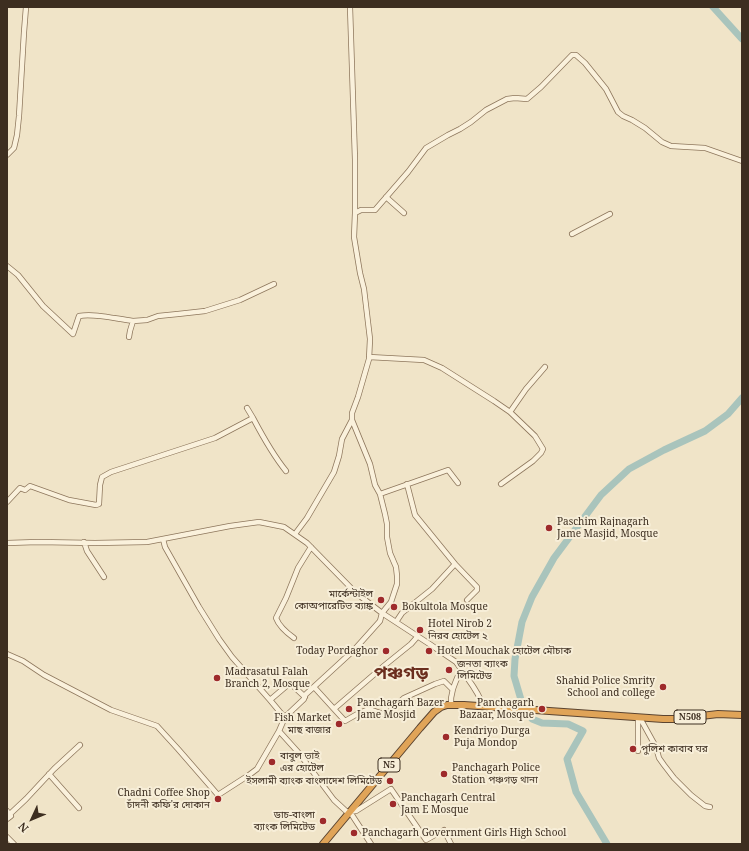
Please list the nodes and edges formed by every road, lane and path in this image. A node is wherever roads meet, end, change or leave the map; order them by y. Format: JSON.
{"nodes":[{"id":1,"x":26,"y":7,"type":"edge"},
{"id":2,"x":350,"y":7,"type":"edge"},
{"id":3,"x":7,"y":155,"type":"edge"},
{"id":4,"x":742,"y":161,"type":"edge"},
{"id":5,"x":386,"y":197,"type":"junction"},
{"id":6,"x":356,"y":213,"type":"junction"},
{"id":7,"x":404,"y":213,"type":"dead end"},
{"id":8,"x":610,"y":214,"type":"dead end"},
{"id":9,"x":572,"y":234,"type":"dead end"},
{"id":10,"x":7,"y":266,"type":"edge"},
{"id":11,"x":274,"y":284,"type":"dead end"},
{"id":12,"x":133,"y":321,"type":"junction"},
{"id":13,"x":129,"y":337,"type":"dead end"},
{"id":14,"x":369,"y":357,"type":"junction"},
{"id":15,"x":546,"y":367,"type":"dead end"},
{"id":16,"x":247,"y":408,"type":"dead end"},
{"id":17,"x":510,"y":412,"type":"junction"},
{"id":18,"x":253,"y":418,"type":"junction"},
{"id":19,"x":352,"y":420,"type":"junction"},
{"id":20,"x":286,"y":471,"type":"dead end"},
{"id":21,"x":458,"y":483,"type":"dead end"},
{"id":22,"x":407,"y":484,"type":"junction"},
{"id":23,"x":501,"y":484,"type":"dead end"},
{"id":24,"x":380,"y":494,"type":"junction"},
{"id":25,"x":7,"y":502,"type":"edge"},
{"id":26,"x":295,"y":534,"type":"junction"},
{"id":27,"x":163,"y":539,"type":"junction"},
{"id":28,"x":7,"y":542,"type":"edge"},
{"id":29,"x":84,"y":542,"type":"junction"},
{"id":30,"x":311,"y":547,"type":"junction"},
{"id":31,"x":455,"y":564,"type":"junction"},
{"id":32,"x":104,"y":577,"type":"dead end"},
{"id":33,"x":467,"y":600,"type":"dead end"},
{"id":34,"x":382,"y":613,"type":"junction"},
{"id":35,"x":396,"y":622,"type":"junction"},
{"id":36,"x":418,"y":636,"type":"junction"},
{"id":37,"x":294,"y":638,"type":"dead end"},
{"id":38,"x":7,"y":654,"type":"edge"},
{"id":39,"x":461,"y":669,"type":"junction"},
{"id":40,"x":314,"y":687,"type":"junction"},
{"id":41,"x":452,"y":689,"type":"junction"},
{"id":42,"x":305,"y":697,"type":"junction"},
{"id":43,"x":270,"y":700,"type":"junction"},
{"id":44,"x":451,"y":705,"type":"junction"},
{"id":45,"x":464,"y":705,"type":"joint"},
{"id":46,"x":483,"y":706,"type":"junction"},
{"id":47,"x":334,"y":709,"type":"junction"},
{"id":48,"x":742,"y":715,"type":"edge"},
{"id":49,"x":284,"y":718,"type":"junction"},
{"id":50,"x":639,"y":718,"type":"junction"},
{"id":51,"x":279,"y":731,"type":"junction"},
{"id":52,"x":80,"y":744,"type":"dead end"},
{"id":53,"x":638,"y":751,"type":"dead end"},
{"id":54,"x":49,"y":774,"type":"junction"},
{"id":55,"x":710,"y":807,"type":"dead end"},
{"id":56,"x":79,"y":808,"type":"dead end"},
{"id":57,"x":350,"y":812,"type":"junction"},
{"id":58,"x":8,"y":813,"type":"edge"},
{"id":59,"x":7,"y":819,"type":"edge"},
{"id":60,"x":7,"y":836,"type":"edge"},
{"id":61,"x":14,"y":844,"type":"edge"},
{"id":62,"x":323,"y":844,"type":"edge"},
{"id":63,"x":371,"y":844,"type":"edge"},
{"id":64,"x":451,"y":844,"type":"edge"}],
"edges":[{"from":1,"to":3,"type":"street"},
{"from":2,"to":6,"type":"street"},
{"from":4,"to":5,"type":"street"},
{"from":5,"to":6,"type":"street"},
{"from":5,"to":7,"type":"street"},
{"from":6,"to":14,"type":"street"},
{"from":8,"to":9,"type":"street"},
{"from":10,"to":12,"type":"street"},
{"from":11,"to":12,"type":"street"},
{"from":12,"to":13,"type":"street"},
{"from":14,"to":17,"type":"street"},
{"from":14,"to":19,"type":"street"},
{"from":15,"to":17,"type":"street"},
{"from":16,"to":18,"type":"street"},
{"from":17,"to":23,"type":"street"},
{"from":18,"to":20,"type":"street"},
{"from":18,"to":25,"type":"street"},
{"from":19,"to":24,"type":"street"},
{"from":19,"to":26,"type":"street"},
{"from":21,"to":22,"type":"street"},
{"from":22,"to":24,"type":"street"},
{"from":22,"to":31,"type":"street"},
{"from":24,"to":34,"type":"street"},
{"from":26,"to":27,"type":"street"},
{"from":26,"to":30,"type":"street"},
{"from":27,"to":29,"type":"street"},
{"from":27,"to":43,"type":"street"},
{"from":28,"to":29,"type":"street"},
{"from":29,"to":32,"type":"street"},
{"from":30,"to":34,"type":"street"},
{"from":30,"to":37,"type":"street"},
{"from":31,"to":33,"type":"street"},
{"from":31,"to":35,"type":"street"},
{"from":34,"to":35,"type":"street"},
{"from":34,"to":40,"type":"street"},
{"from":35,"to":36,"type":"street"},
{"from":36,"to":39,"type":"street"},
{"from":36,"to":47,"type":"street"},
{"from":38,"to":51,"type":"street"},
{"from":39,"to":41,"type":"street"},
{"from":39,"to":46,"type":"street"},
{"from":40,"to":42,"type":"street"},
{"from":40,"to":47,"type":"street"},
{"from":41,"to":44,"type":"street"},
{"from":41,"to":47,"type":"street"},
{"from":42,"to":43,"type":"street"},
{"from":42,"to":49,"type":"street"},
{"from":43,"to":49,"type":"street"},
{"from":44,"to":45,"type":"highway","number":"N5"},
{"from":44,"to":57,"type":"highway","number":"N5"},
{"from":45,"to":46,"type":"highway","number":"N508"},
{"from":46,"to":50,"type":"highway","number":"N508"},
{"from":48,"to":50,"type":"highway","number":"N508"},
{"from":49,"to":51,"type":"street"},
{"from":50,"to":53,"type":"street"},
{"from":50,"to":55,"type":"street"},
{"from":51,"to":57,"type":"street"},
{"from":52,"to":54,"type":"street"},
{"from":54,"to":56,"type":"street"},
{"from":54,"to":58,"type":"street"},
{"from":57,"to":62,"type":"highway","number":"N5"},
{"from":57,"to":63,"type":"street"},
{"from":57,"to":64,"type":"street"},
{"from":58,"to":59,"type":"street"},
{"from":60,"to":61,"type":"street"}]}
